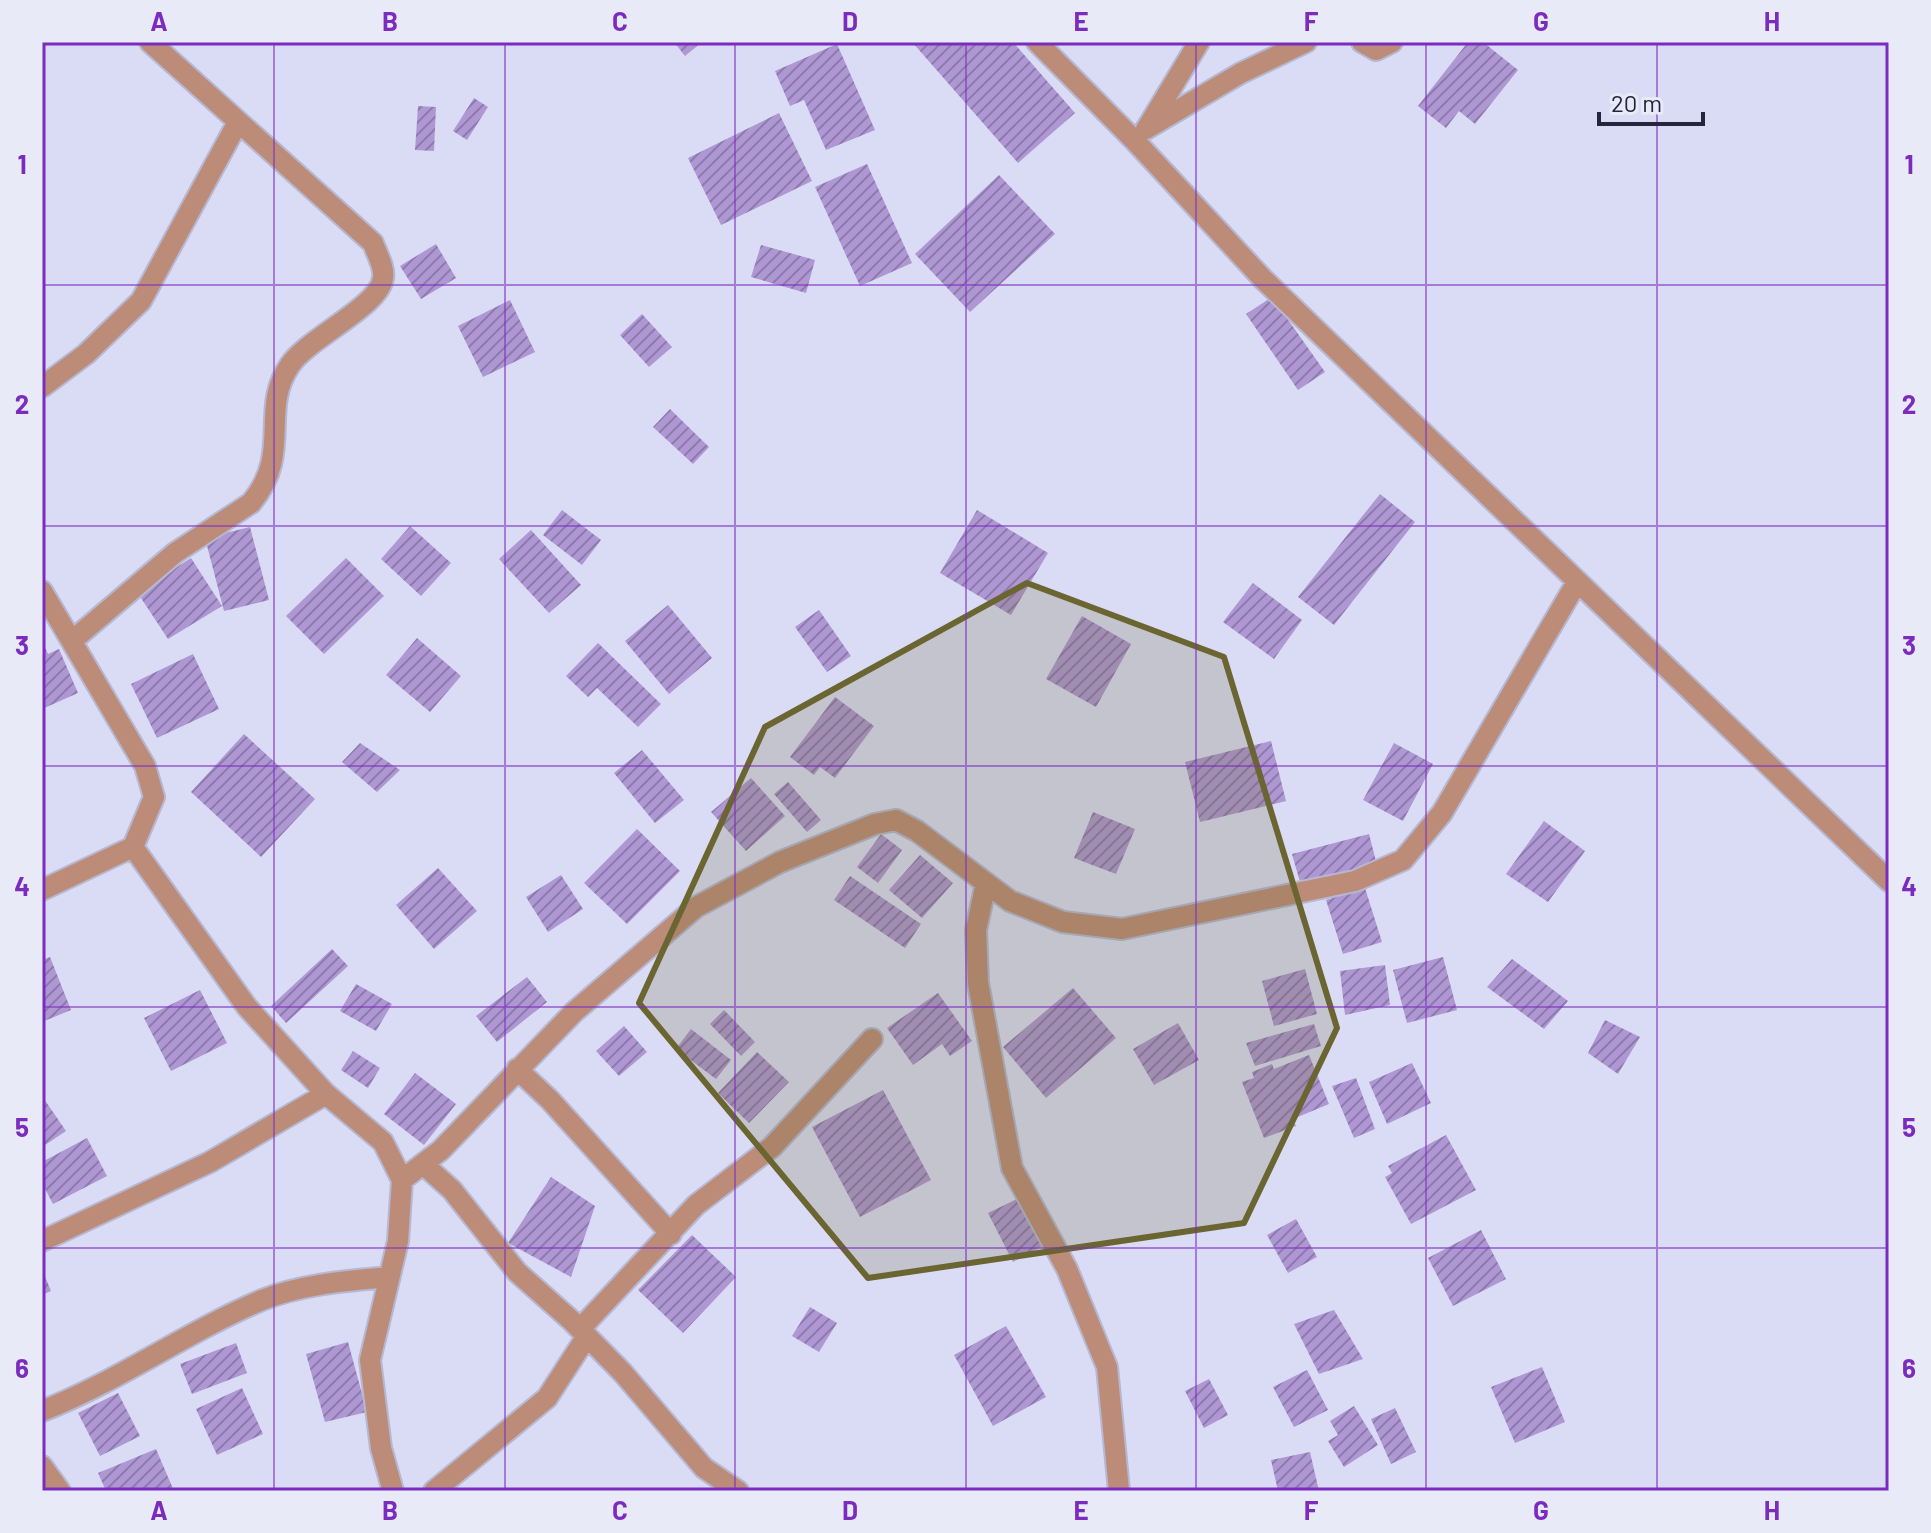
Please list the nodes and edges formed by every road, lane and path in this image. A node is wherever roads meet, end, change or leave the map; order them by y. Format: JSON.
{"nodes":[{"id":1,"x":150,"y":42,"type":"edge"},
{"id":2,"x":1037,"y":42,"type":"edge"},
{"id":3,"x":1199,"y":42,"type":"edge"},
{"id":4,"x":1306,"y":42,"type":"edge"},
{"id":5,"x":1362,"y":42,"type":"edge"},
{"id":6,"x":1392,"y":42,"type":"edge"},
{"id":7,"x":238,"y":122,"type":"junction"},
{"id":8,"x":1141,"y":135,"type":"junction"},
{"id":9,"x":42,"y":387,"type":"edge"},
{"id":10,"x":1577,"y":582,"type":"junction"},
{"id":11,"x":42,"y":591,"type":"edge"},
{"id":12,"x":73,"y":640,"type":"junction"},
{"id":13,"x":133,"y":847,"type":"junction"},
{"id":14,"x":1889,"y":881,"type":"edge"},
{"id":15,"x":986,"y":883,"type":"junction"},
{"id":16,"x":42,"y":890,"type":"edge"},
{"id":17,"x":872,"y":1039,"type":"dead end"},
{"id":18,"x":517,"y":1069,"type":"junction"},
{"id":19,"x":326,"y":1094,"type":"junction"},
{"id":20,"x":423,"y":1164,"type":"junction"},
{"id":21,"x":402,"y":1180,"type":"junction"},
{"id":22,"x":671,"y":1234,"type":"junction"},
{"id":23,"x":42,"y":1241,"type":"edge"},
{"id":24,"x":389,"y":1277,"type":"junction"},
{"id":25,"x":584,"y":1332,"type":"junction"},
{"id":26,"x":42,"y":1411,"type":"edge"},
{"id":27,"x":42,"y":1466,"type":"edge"},
{"id":28,"x":60,"y":1491,"type":"edge"},
{"id":29,"x":393,"y":1491,"type":"edge"},
{"id":30,"x":434,"y":1491,"type":"edge"},
{"id":31,"x":738,"y":1491,"type":"edge"},
{"id":32,"x":1119,"y":1491,"type":"edge"}],
"edges":[{"from":1,"to":7,"type":"street"},
{"from":2,"to":8,"type":"street"},
{"from":3,"to":8,"type":"street"},
{"from":4,"to":8,"type":"street"},
{"from":5,"to":6,"type":"street"},
{"from":7,"to":9,"type":"street"},
{"from":7,"to":12,"type":"street"},
{"from":8,"to":10,"type":"street"},
{"from":10,"to":14,"type":"street"},
{"from":10,"to":15,"type":"street"},
{"from":11,"to":12,"type":"street"},
{"from":12,"to":13,"type":"street"},
{"from":13,"to":16,"type":"street"},
{"from":13,"to":19,"type":"street"},
{"from":15,"to":18,"type":"street"},
{"from":15,"to":32,"type":"street"},
{"from":17,"to":22,"type":"street"},
{"from":18,"to":20,"type":"street"},
{"from":18,"to":22,"type":"street"},
{"from":19,"to":21,"type":"street"},
{"from":19,"to":23,"type":"street"},
{"from":20,"to":21,"type":"street"},
{"from":20,"to":25,"type":"street"},
{"from":21,"to":24,"type":"street"},
{"from":22,"to":25,"type":"street"},
{"from":24,"to":26,"type":"street"},
{"from":24,"to":29,"type":"street"},
{"from":25,"to":30,"type":"street"},
{"from":25,"to":31,"type":"street"},
{"from":27,"to":28,"type":"street"}]}
